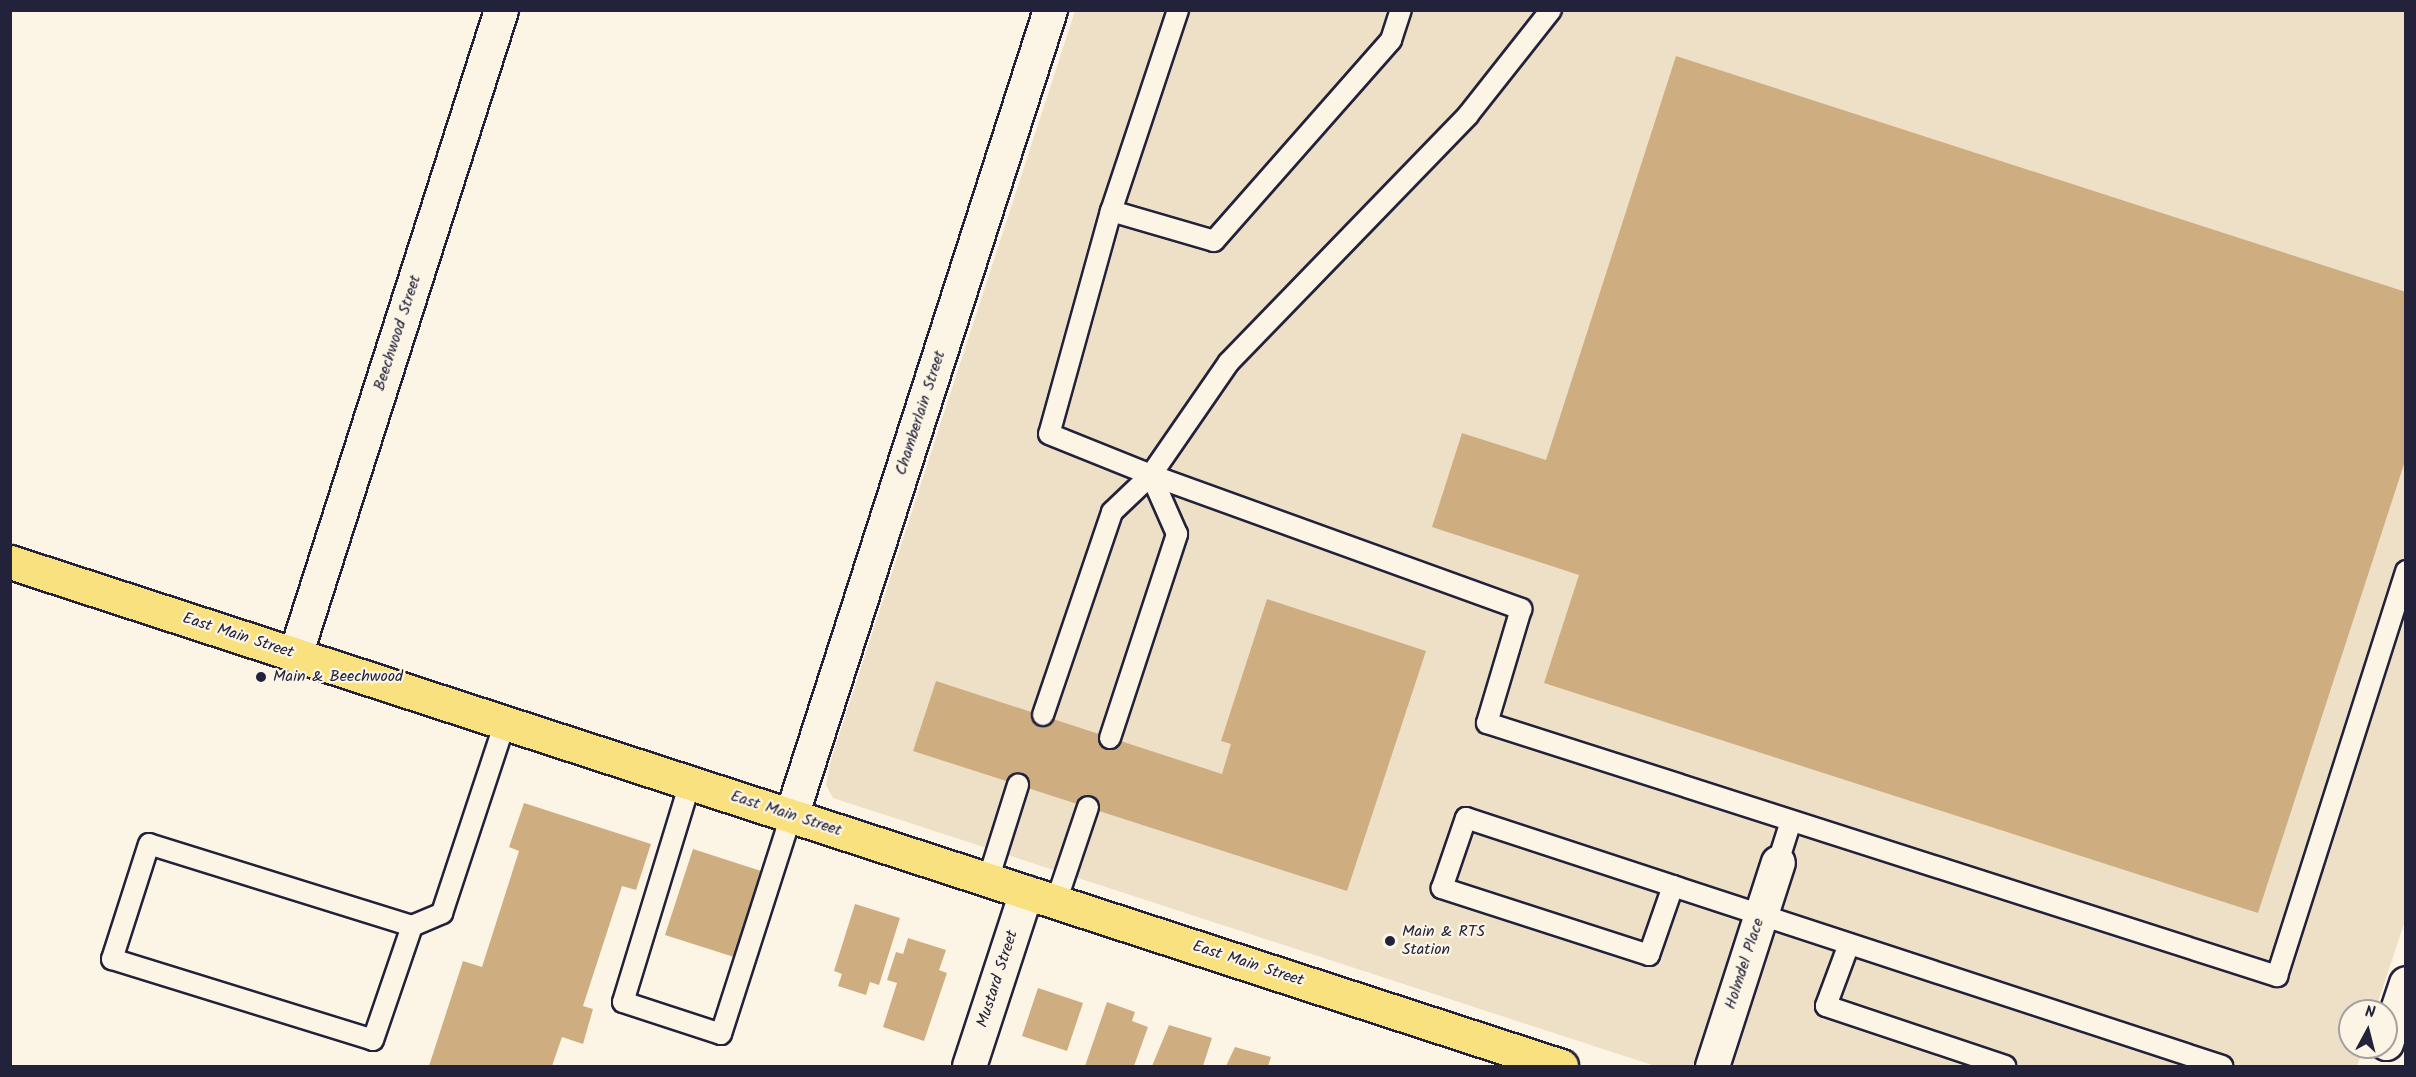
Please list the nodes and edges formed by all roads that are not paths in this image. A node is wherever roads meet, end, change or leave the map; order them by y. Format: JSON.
{"nodes":[{"id":1,"x":501,"y":10,"type":"edge"},
{"id":2,"x":1050,"y":10,"type":"edge"},
{"id":3,"x":1178,"y":10,"type":"edge"},
{"id":4,"x":1401,"y":10,"type":"edge"},
{"id":5,"x":1551,"y":10,"type":"edge"},
{"id":6,"x":1111,"y":211,"type":"junction"},
{"id":7,"x":1151,"y":475,"type":"junction"},
{"id":8,"x":10,"y":562,"type":"edge"},
{"id":9,"x":2406,"y":571,"type":"edge"},
{"id":10,"x":296,"y":655,"type":"junction"},
{"id":11,"x":1042,"y":716,"type":"dead end"},
{"id":12,"x":505,"y":723,"type":"junction"},
{"id":13,"x":1110,"y":738,"type":"dead end"},
{"id":14,"x":690,"y":783,"type":"junction"},
{"id":15,"x":1018,"y":785,"type":"dead end"},
{"id":16,"x":1088,"y":807,"type":"dead end"},
{"id":17,"x":791,"y":816,"type":"junction"},
{"id":18,"x":1791,"y":821,"type":"junction"},
{"id":19,"x":1778,"y":862,"type":"joint"},
{"id":20,"x":988,"y":880,"type":"junction"},
{"id":21,"x":1673,"y":886,"type":"junction"},
{"id":22,"x":1041,"y":897,"type":"junction"},
{"id":23,"x":1761,"y":915,"type":"junction"},
{"id":24,"x":412,"y":926,"type":"junction"},
{"id":25,"x":1849,"y":944,"type":"junction"},
{"id":26,"x":2406,"y":983,"type":"edge"},
{"id":27,"x":2398,"y":1007,"type":"edge"},
{"id":28,"x":969,"y":1066,"type":"edge"},
{"id":29,"x":1561,"y":1066,"type":"edge"},
{"id":30,"x":1712,"y":1066,"type":"edge"},
{"id":31,"x":2005,"y":1066,"type":"edge"},
{"id":32,"x":2222,"y":1066,"type":"edge"}],
"edges":[{"from":1,"to":10,"type":"street","name":"Beechwood Street"},
{"from":2,"to":17,"type":"street","name":"Chamberlain Street"},
{"from":3,"to":6,"type":"lane"},
{"from":4,"to":6,"type":"lane"},
{"from":5,"to":7,"type":"lane"},
{"from":6,"to":7,"type":"lane"},
{"from":7,"to":11,"type":"lane"},
{"from":7,"to":13,"type":"lane"},
{"from":7,"to":18,"type":"lane"},
{"from":8,"to":10,"type":"main road","name":"East Main Street"},
{"from":9,"to":18,"type":"lane"},
{"from":10,"to":12,"type":"main road","name":"East Main Street"},
{"from":12,"to":14,"type":"main road","name":"East Main Street"},
{"from":12,"to":24,"type":"lane"},
{"from":14,"to":17,"type":"main road","name":"East Main Street"},
{"from":14,"to":17,"type":"lane"},
{"from":15,"to":20,"type":"lane"},
{"from":16,"to":22,"type":"lane"},
{"from":17,"to":20,"type":"main road","name":"East Main Street"},
{"from":18,"to":19,"type":"lane"},
{"from":19,"to":23,"type":"street","name":"Holmdel Place"},
{"from":20,"to":22,"type":"main road","name":"East Main Street"},
{"from":21,"to":21,"type":"lane"},
{"from":21,"to":23,"type":"lane"},
{"from":22,"to":28,"type":"street","name":"Mustard Street"},
{"from":22,"to":29,"type":"main road","name":"East Main Street"},
{"from":23,"to":25,"type":"lane"},
{"from":23,"to":30,"type":"street","name":"Holmdel Place"},
{"from":24,"to":24,"type":"lane"},
{"from":25,"to":31,"type":"lane"},
{"from":25,"to":32,"type":"lane"},
{"from":26,"to":27,"type":"street"}]}
